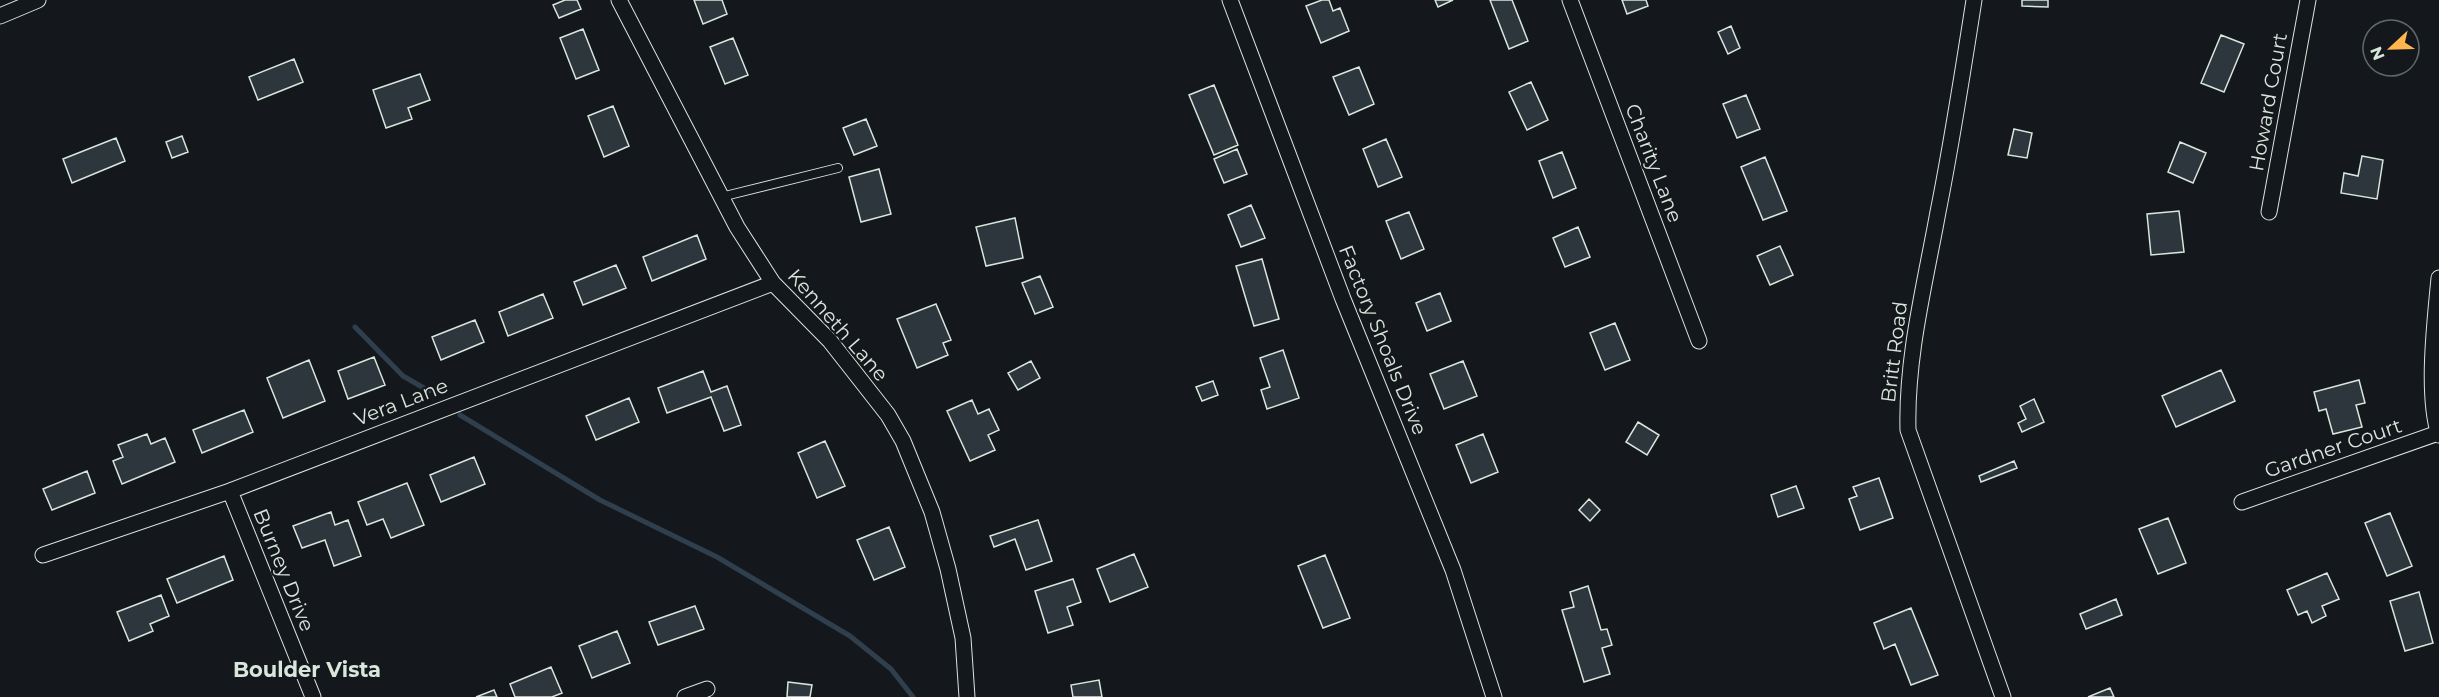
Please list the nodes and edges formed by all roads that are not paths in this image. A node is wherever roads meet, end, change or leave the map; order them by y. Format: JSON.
{"nodes":[{"id":1,"x":38,"y":0,"type":"edge"},
{"id":2,"x":619,"y":0,"type":"edge"},
{"id":3,"x":1230,"y":0,"type":"edge"},
{"id":4,"x":1570,"y":0,"type":"edge"},
{"id":5,"x":1974,"y":0,"type":"edge"},
{"id":6,"x":2308,"y":0,"type":"edge"},
{"id":7,"x":0,"y":16,"type":"edge"},
{"id":8,"x":838,"y":168,"type":"dead end"},
{"id":9,"x":721,"y":197,"type":"junction"},
{"id":10,"x":2269,"y":212,"type":"dead end"},
{"id":11,"x":2439,"y":278,"type":"edge"},
{"id":12,"x":773,"y":283,"type":"junction"},
{"id":13,"x":1699,"y":341,"type":"dead end"},
{"id":14,"x":2439,"y":434,"type":"edge"},
{"id":15,"x":230,"y":491,"type":"junction"},
{"id":16,"x":2242,"y":502,"type":"dead end"},
{"id":17,"x":44,"y":555,"type":"dead end"},
{"id":18,"x":707,"y":689,"type":"dead end"},
{"id":19,"x":313,"y":697,"type":"edge"},
{"id":20,"x":685,"y":697,"type":"edge"},
{"id":21,"x":967,"y":697,"type":"edge"},
{"id":22,"x":1494,"y":697,"type":"edge"},
{"id":23,"x":2003,"y":697,"type":"edge"}],
"edges":[{"from":1,"to":7,"type":"street"},
{"from":2,"to":9,"type":"street","name":"Kenneth Lane"},
{"from":3,"to":22,"type":"street","name":"Factory Shoals Drive"},
{"from":4,"to":13,"type":"street","name":"Charity Lane"},
{"from":5,"to":23,"type":"street","name":"Britt Road"},
{"from":6,"to":10,"type":"street","name":"Howard Court"},
{"from":8,"to":9,"type":"lane"},
{"from":9,"to":12,"type":"street","name":"Kenneth Lane"},
{"from":11,"to":14,"type":"street"},
{"from":12,"to":15,"type":"street","name":"Vera Lane"},
{"from":12,"to":21,"type":"street","name":"Kenneth Lane"},
{"from":14,"to":16,"type":"street","name":"Gardner Court"},
{"from":15,"to":17,"type":"street","name":"Vera Lane"},
{"from":15,"to":19,"type":"street","name":"Burney Drive"},
{"from":18,"to":20,"type":"street"}]}
